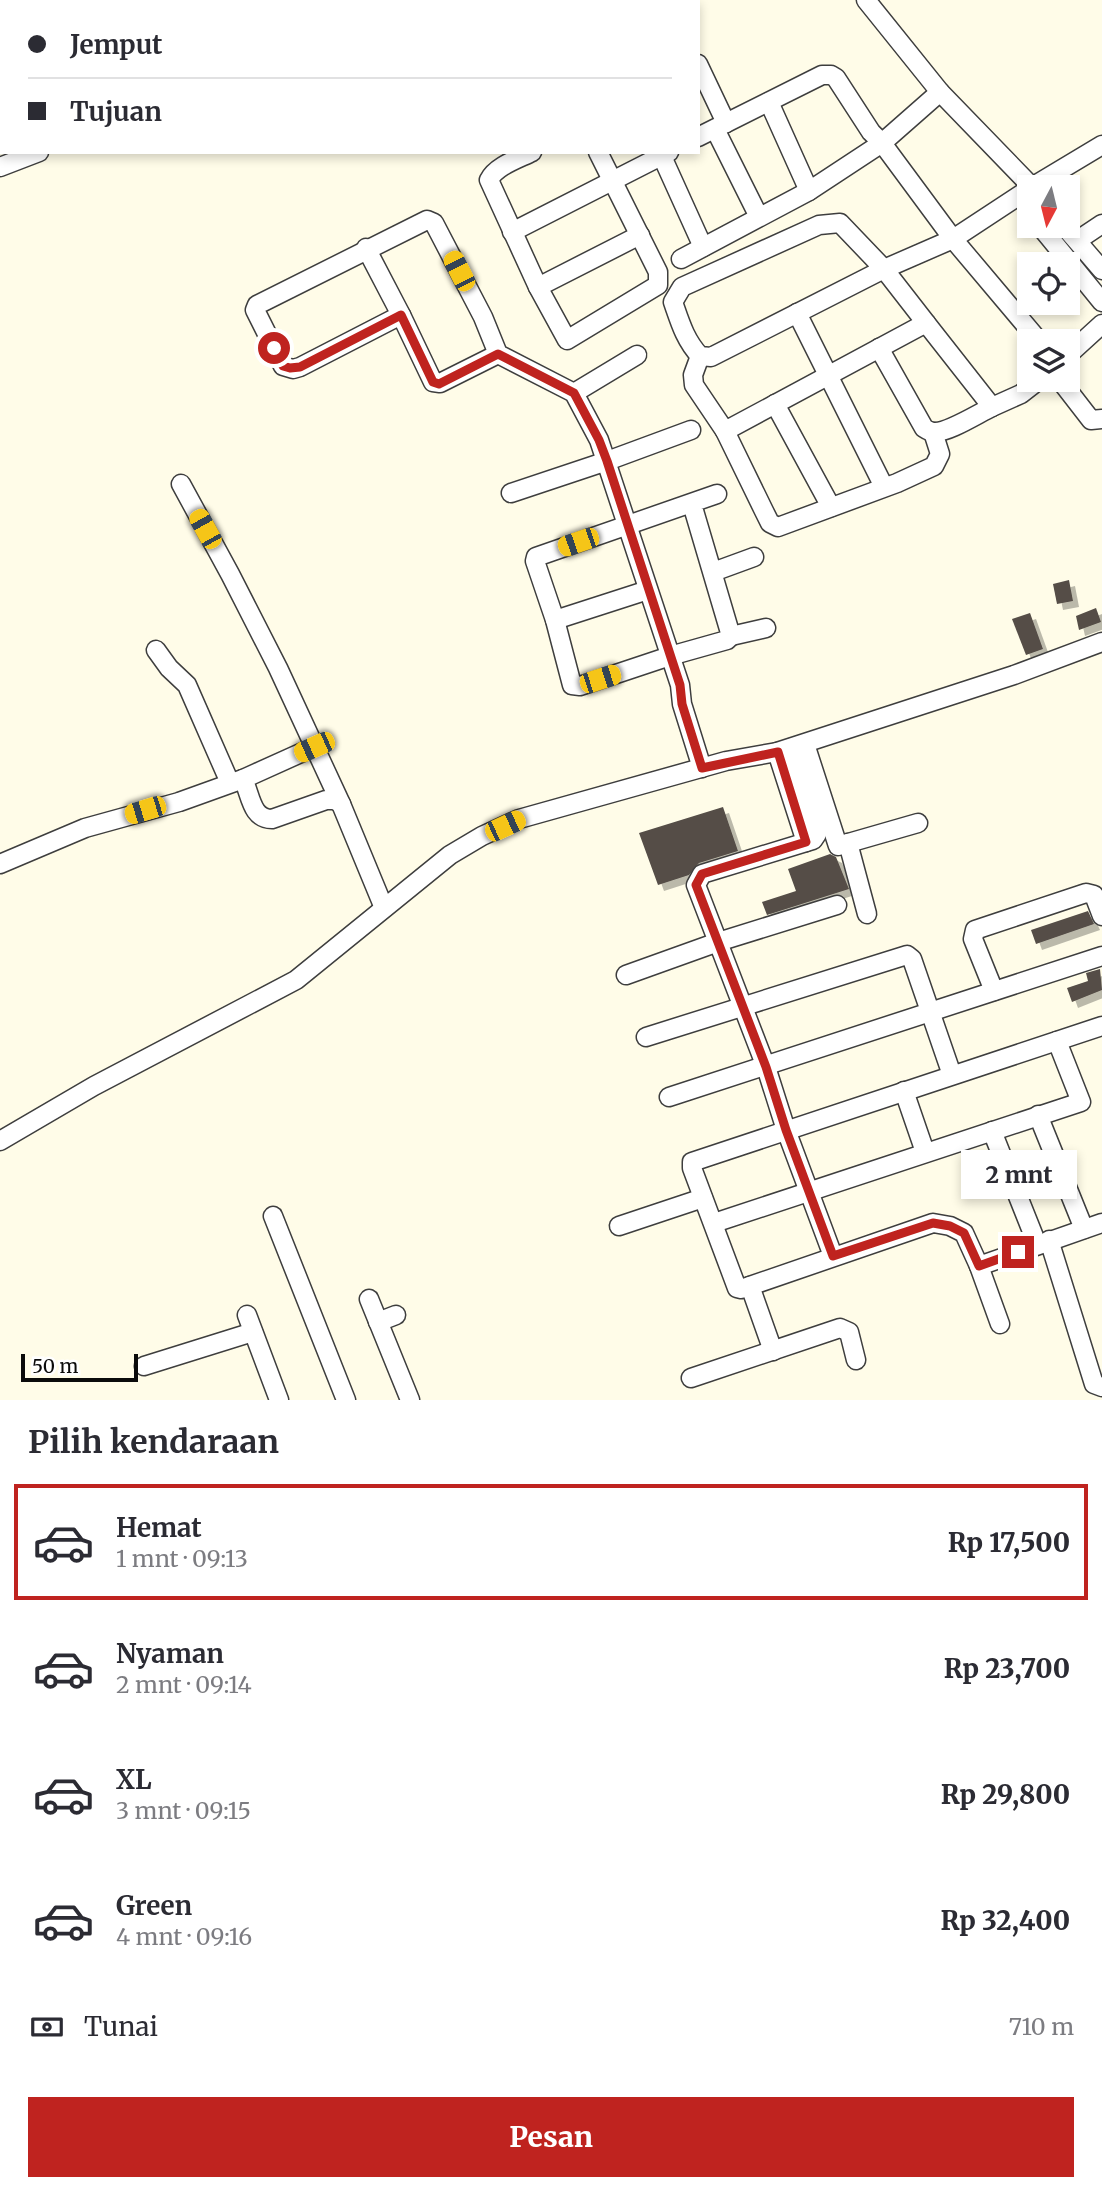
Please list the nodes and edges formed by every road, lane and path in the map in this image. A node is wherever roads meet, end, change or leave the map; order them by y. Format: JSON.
{"nodes":[{"id":1,"x":866,"y":0,"type":"edge"},
{"id":2,"x":700,"y":69,"type":"edge"},
{"id":3,"x":940,"y":92,"type":"junction"},
{"id":4,"x":769,"y":102,"type":"junction"},
{"id":5,"x":721,"y":126,"type":"junction"},
{"id":6,"x":700,"y":136,"type":"edge"},
{"id":7,"x":882,"y":143,"type":"junction"},
{"id":8,"x":1097,"y":148,"type":"edge"},
{"id":9,"x":34,"y":154,"type":"edge"},
{"id":10,"x":528,"y":154,"type":"edge"},
{"id":11,"x":599,"y":154,"type":"edge"},
{"id":12,"x":661,"y":154,"type":"edge"},
{"id":13,"x":663,"y":154,"type":"edge"},
{"id":14,"x":0,"y":167,"type":"edge"},
{"id":15,"x":1102,"y":168,"type":"edge"},
{"id":16,"x":1053,"y":175,"type":"edge"},
{"id":17,"x":1017,"y":177,"type":"edge"},
{"id":18,"x":613,"y":181,"type":"junction"},
{"id":19,"x":809,"y":191,"type":"junction"},
{"id":20,"x":1017,"y":198,"type":"edge"},
{"id":21,"x":759,"y":217,"type":"junction"},
{"id":22,"x":1102,"y":224,"type":"edge"},
{"id":23,"x":512,"y":232,"type":"junction"},
{"id":24,"x":640,"y":235,"type":"junction"},
{"id":25,"x":1050,"y":238,"type":"edge"},
{"id":26,"x":953,"y":239,"type":"junction"},
{"id":27,"x":1078,"y":240,"type":"joint"},
{"id":28,"x":703,"y":247,"type":"junction"},
{"id":29,"x":366,"y":248,"type":"junction"},
{"id":30,"x":681,"y":259,"type":"dead end"},
{"id":31,"x":884,"y":269,"type":"junction"},
{"id":32,"x":1102,"y":270,"type":"edge"},
{"id":33,"x":538,"y":287,"type":"junction"},
{"id":34,"x":1102,"y":302,"type":"edge"},
{"id":35,"x":797,"y":313,"type":"junction"},
{"id":36,"x":401,"y":315,"type":"junction"},
{"id":37,"x":926,"y":323,"type":"junction"},
{"id":38,"x":1102,"y":324,"type":"edge"},
{"id":39,"x":1029,"y":329,"type":"edge"},
{"id":40,"x":1080,"y":344,"type":"edge"},
{"id":41,"x":879,"y":348,"type":"junction"},
{"id":42,"x":498,"y":354,"type":"junction"},
{"id":43,"x":637,"y":355,"type":"dead end"},
{"id":44,"x":700,"y":356,"type":"junction"},
{"id":45,"x":827,"y":377,"type":"junction"},
{"id":46,"x":1024,"y":392,"type":"edge"},
{"id":47,"x":1069,"y":392,"type":"edge"},
{"id":48,"x":574,"y":393,"type":"junction"},
{"id":49,"x":775,"y":404,"type":"junction"},
{"id":50,"x":992,"y":407,"type":"junction"},
{"id":51,"x":1102,"y":419,"type":"edge"},
{"id":52,"x":691,"y":430,"type":"dead end"},
{"id":53,"x":725,"y":431,"type":"junction"},
{"id":54,"x":933,"y":432,"type":"junction"},
{"id":55,"x":603,"y":463,"type":"junction"},
{"id":56,"x":181,"y":484,"type":"dead end"},
{"id":57,"x":884,"y":487,"type":"junction"},
{"id":58,"x":511,"y":493,"type":"dead end"},
{"id":59,"x":718,"y":494,"type":"dead end"},
{"id":60,"x":692,"y":504,"type":"junction"},
{"id":61,"x":831,"y":508,"type":"junction"},
{"id":62,"x":623,"y":527,"type":"junction"},
{"id":63,"x":754,"y":557,"type":"dead end"},
{"id":64,"x":713,"y":572,"type":"junction"},
{"id":65,"x":643,"y":592,"type":"junction"},
{"id":66,"x":555,"y":620,"type":"junction"},
{"id":67,"x":766,"y":628,"type":"dead end"},
{"id":68,"x":732,"y":636,"type":"junction"},
{"id":69,"x":1102,"y":642,"type":"edge"},
{"id":70,"x":156,"y":650,"type":"dead end"},
{"id":71,"x":666,"y":657,"type":"junction"},
{"id":72,"x":314,"y":747,"type":"junction"},
{"id":73,"x":791,"y":748,"type":"junction"},
{"id":74,"x":702,"y":768,"type":"junction"},
{"id":75,"x":237,"y":781,"type":"junction"},
{"id":76,"x":341,"y":804,"type":"junction"},
{"id":77,"x":918,"y":823,"type":"dead end"},
{"id":78,"x":848,"y":843,"type":"junction"},
{"id":79,"x":0,"y":864,"type":"edge"},
{"id":80,"x":837,"y":905,"type":"dead end"},
{"id":81,"x":384,"y":908,"type":"junction"},
{"id":82,"x":867,"y":914,"type":"dead end"},
{"id":83,"x":1102,"y":916,"type":"edge"},
{"id":84,"x":718,"y":942,"type":"junction"},
{"id":85,"x":1102,"y":956,"type":"edge"},
{"id":86,"x":626,"y":975,"type":"dead end"},
{"id":87,"x":994,"y":991,"type":"junction"},
{"id":88,"x":742,"y":1007,"type":"junction"},
{"id":89,"x":931,"y":1012,"type":"junction"},
{"id":90,"x":1102,"y":1026,"type":"edge"},
{"id":91,"x":646,"y":1037,"type":"dead end"},
{"id":92,"x":1057,"y":1041,"type":"junction"},
{"id":93,"x":766,"y":1067,"type":"junction"},
{"id":94,"x":952,"y":1075,"type":"junction"},
{"id":95,"x":904,"y":1091,"type":"junction"},
{"id":96,"x":669,"y":1097,"type":"dead end"},
{"id":97,"x":1038,"y":1115,"type":"junction"},
{"id":98,"x":786,"y":1130,"type":"junction"},
{"id":99,"x":992,"y":1131,"type":"junction"},
{"id":100,"x":0,"y":1141,"type":"edge"},
{"id":101,"x":925,"y":1153,"type":"junction"},
{"id":102,"x":809,"y":1191,"type":"junction"},
{"id":103,"x":703,"y":1198,"type":"junction"},
{"id":104,"x":273,"y":1216,"type":"dead end"},
{"id":105,"x":714,"y":1223,"type":"junction"},
{"id":106,"x":1102,"y":1223,"type":"edge"},
{"id":107,"x":619,"y":1226,"type":"dead end"},
{"id":108,"x":1084,"y":1229,"type":"junction"},
{"id":109,"x":1043,"y":1242,"type":"junction"},
{"id":110,"x":833,"y":1256,"type":"junction"},
{"id":111,"x":979,"y":1266,"type":"junction"},
{"id":112,"x":751,"y":1286,"type":"junction"},
{"id":113,"x":369,"y":1299,"type":"dead end"},
{"id":114,"x":396,"y":1315,"type":"dead end"},
{"id":115,"x":378,"y":1322,"type":"junction"},
{"id":116,"x":1000,"y":1324,"type":"dead end"},
{"id":117,"x":773,"y":1351,"type":"junction"},
{"id":118,"x":856,"y":1360,"type":"dead end"},
{"id":119,"x":144,"y":1366,"type":"dead end"},
{"id":120,"x":691,"y":1378,"type":"dead end"},
{"id":121,"x":1102,"y":1387,"type":"edge"},
{"id":122,"x":279,"y":1400,"type":"edge"},
{"id":123,"x":345,"y":1400,"type":"edge"},
{"id":124,"x":410,"y":1400,"type":"edge"}],
"edges":[{"from":1,"to":3,"type":"street"},
{"from":2,"to":5,"type":"street"},
{"from":3,"to":7,"type":"street"},
{"from":3,"to":17,"type":"street"},
{"from":4,"to":5,"type":"street"},
{"from":4,"to":7,"type":"street"},
{"from":4,"to":19,"type":"street"},
{"from":5,"to":6,"type":"street"},
{"from":5,"to":21,"type":"street"},
{"from":7,"to":19,"type":"street"},
{"from":7,"to":26,"type":"street"},
{"from":8,"to":15,"type":"street"},
{"from":8,"to":16,"type":"street"},
{"from":9,"to":14,"type":"street"},
{"from":10,"to":23,"type":"street"},
{"from":11,"to":18,"type":"street"},
{"from":12,"to":18,"type":"street"},
{"from":13,"to":28,"type":"street"},
{"from":18,"to":23,"type":"street"},
{"from":18,"to":24,"type":"street"},
{"from":19,"to":21,"type":"street"},
{"from":20,"to":26,"type":"street"},
{"from":21,"to":28,"type":"street"},
{"from":22,"to":27,"type":"street"},
{"from":23,"to":33,"type":"street"},
{"from":24,"to":33,"type":"street"},
{"from":24,"to":33,"type":"street"},
{"from":25,"to":34,"type":"street"},
{"from":26,"to":31,"type":"street"},
{"from":26,"to":39,"type":"street"},
{"from":27,"to":32,"type":"street"},
{"from":28,"to":30,"type":"street"},
{"from":29,"to":36,"type":"street"},
{"from":29,"to":36,"type":"street"},
{"from":29,"to":42,"type":"street"},
{"from":31,"to":35,"type":"street"},
{"from":31,"to":37,"type":"street"},
{"from":31,"to":44,"type":"street"},
{"from":35,"to":44,"type":"street"},
{"from":35,"to":45,"type":"street"},
{"from":36,"to":42,"type":"street"},
{"from":37,"to":41,"type":"street"},
{"from":37,"to":50,"type":"street"},
{"from":38,"to":40,"type":"street"},
{"from":41,"to":45,"type":"street"},
{"from":41,"to":54,"type":"street"},
{"from":42,"to":48,"type":"street"},
{"from":43,"to":48,"type":"street"},
{"from":44,"to":53,"type":"street"},
{"from":45,"to":49,"type":"street"},
{"from":45,"to":57,"type":"street"},
{"from":46,"to":50,"type":"street"},
{"from":47,"to":51,"type":"street"},
{"from":48,"to":55,"type":"street"},
{"from":49,"to":53,"type":"street"},
{"from":49,"to":61,"type":"street"},
{"from":50,"to":54,"type":"street"},
{"from":52,"to":55,"type":"street"},
{"from":53,"to":61,"type":"street"},
{"from":54,"to":57,"type":"street"},
{"from":55,"to":58,"type":"street"},
{"from":55,"to":62,"type":"street"},
{"from":56,"to":72,"type":"street"},
{"from":57,"to":61,"type":"street"},
{"from":59,"to":60,"type":"street"},
{"from":60,"to":62,"type":"street"},
{"from":60,"to":64,"type":"street"},
{"from":62,"to":65,"type":"street"},
{"from":62,"to":66,"type":"street"},
{"from":63,"to":64,"type":"street"},
{"from":64,"to":68,"type":"street"},
{"from":65,"to":66,"type":"street"},
{"from":65,"to":71,"type":"street"},
{"from":66,"to":71,"type":"street"},
{"from":67,"to":68,"type":"street"},
{"from":68,"to":71,"type":"street"},
{"from":69,"to":73,"type":"street"},
{"from":70,"to":75,"type":"street"},
{"from":71,"to":74,"type":"street"},
{"from":72,"to":75,"type":"street"},
{"from":72,"to":76,"type":"street"},
{"from":73,"to":74,"type":"street"},
{"from":73,"to":78,"type":"street"},
{"from":73,"to":84,"type":"street"},
{"from":74,"to":81,"type":"street"},
{"from":75,"to":76,"type":"street"},
{"from":75,"to":79,"type":"street"},
{"from":76,"to":81,"type":"street"},
{"from":77,"to":78,"type":"street"},
{"from":78,"to":82,"type":"street"},
{"from":80,"to":84,"type":"street"},
{"from":81,"to":100,"type":"street"},
{"from":83,"to":87,"type":"street"},
{"from":84,"to":86,"type":"street"},
{"from":84,"to":88,"type":"street"},
{"from":85,"to":87,"type":"street"},
{"from":87,"to":89,"type":"street"},
{"from":88,"to":89,"type":"street"},
{"from":88,"to":91,"type":"street"},
{"from":88,"to":93,"type":"street"},
{"from":89,"to":93,"type":"street"},
{"from":89,"to":94,"type":"street"},
{"from":90,"to":92,"type":"street"},
{"from":92,"to":94,"type":"street"},
{"from":92,"to":97,"type":"street"},
{"from":93,"to":96,"type":"street"},
{"from":93,"to":98,"type":"street"},
{"from":94,"to":95,"type":"street"},
{"from":95,"to":98,"type":"street"},
{"from":95,"to":101,"type":"street"},
{"from":97,"to":99,"type":"street"},
{"from":97,"to":108,"type":"street"},
{"from":98,"to":102,"type":"street"},
{"from":98,"to":103,"type":"street"},
{"from":99,"to":101,"type":"street"},
{"from":99,"to":109,"type":"street"},
{"from":101,"to":102,"type":"street"},
{"from":102,"to":105,"type":"street"},
{"from":102,"to":110,"type":"street"},
{"from":103,"to":105,"type":"street"},
{"from":103,"to":107,"type":"street"},
{"from":104,"to":123,"type":"street"},
{"from":105,"to":112,"type":"street"},
{"from":106,"to":108,"type":"street"},
{"from":108,"to":109,"type":"street"},
{"from":109,"to":111,"type":"street"},
{"from":109,"to":121,"type":"street"},
{"from":110,"to":111,"type":"street"},
{"from":110,"to":112,"type":"street"},
{"from":111,"to":116,"type":"street"},
{"from":112,"to":117,"type":"street"},
{"from":113,"to":115,"type":"street"},
{"from":114,"to":115,"type":"street"},
{"from":115,"to":124,"type":"street"},
{"from":117,"to":118,"type":"street"},
{"from":117,"to":120,"type":"street"},
{"from":119,"to":122,"type":"street"}]}
